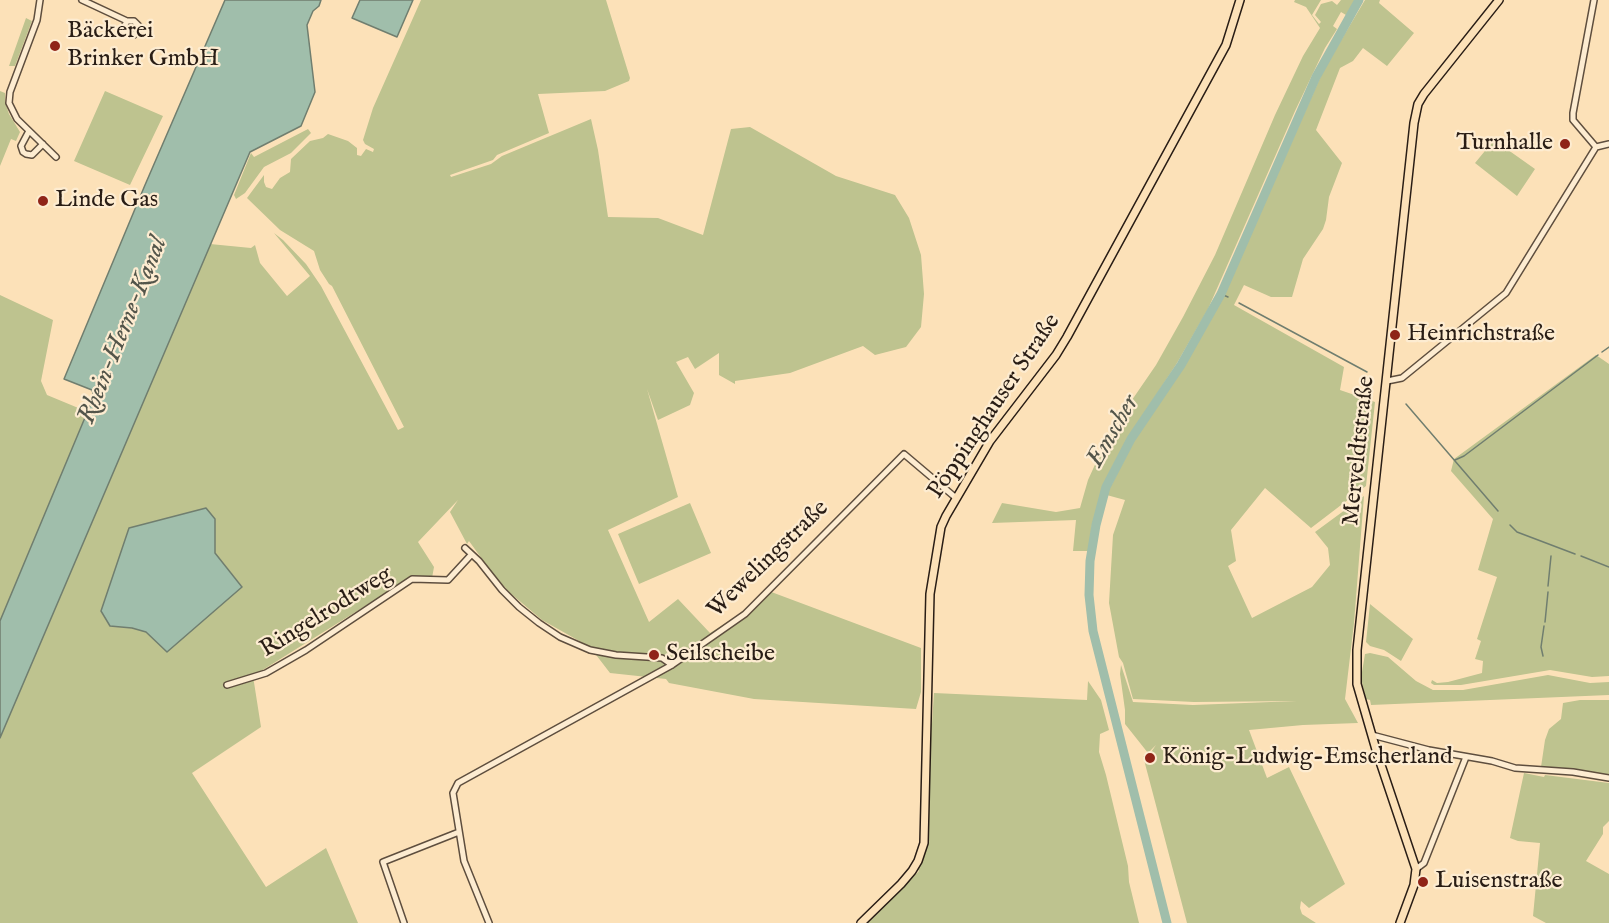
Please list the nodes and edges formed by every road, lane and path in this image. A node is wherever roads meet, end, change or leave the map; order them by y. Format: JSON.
{"nodes":[{"id":1,"x":40,"y":0,"type":"edge"},
{"id":2,"x":82,"y":0,"type":"edge"},
{"id":3,"x":1240,"y":0,"type":"edge"},
{"id":4,"x":1499,"y":0,"type":"edge"},
{"id":5,"x":1594,"y":0,"type":"edge"},
{"id":6,"x":127,"y":21,"type":"dead end"},
{"id":7,"x":28,"y":131,"type":"junction"},
{"id":8,"x":43,"y":144,"type":"junction"},
{"id":9,"x":1609,"y":144,"type":"edge"},
{"id":10,"x":1596,"y":147,"type":"junction"},
{"id":11,"x":56,"y":157,"type":"dead end"},
{"id":12,"x":1387,"y":381,"type":"junction"},
{"id":13,"x":956,"y":498,"type":"junction"},
{"id":14,"x":465,"y":548,"type":"dead end"},
{"id":15,"x":471,"y":555,"type":"junction"},
{"id":16,"x":672,"y":665,"type":"junction"},
{"id":17,"x":227,"y":685,"type":"dead end"},
{"id":18,"x":1372,"y":735,"type":"junction"},
{"id":19,"x":1466,"y":757,"type":"junction"},
{"id":20,"x":1609,"y":778,"type":"edge"},
{"id":21,"x":459,"y":832,"type":"junction"},
{"id":22,"x":1416,"y":869,"type":"junction"},
{"id":23,"x":404,"y":923,"type":"edge"},
{"id":24,"x":489,"y":923,"type":"edge"},
{"id":25,"x":861,"y":923,"type":"edge"},
{"id":26,"x":1400,"y":923,"type":"edge"}],
"edges":[{"from":1,"to":7,"type":"street"},
{"from":2,"to":6,"type":"street"},
{"from":3,"to":13,"type":"main road","name":"Pöppinghauser Straße"},
{"from":4,"to":12,"type":"main road","name":"Merveldtstraße"},
{"from":5,"to":10,"type":"street"},
{"from":7,"to":8,"type":"street"},
{"from":7,"to":8,"type":"street"},
{"from":8,"to":11,"type":"street"},
{"from":9,"to":10,"type":"street"},
{"from":10,"to":12,"type":"street"},
{"from":12,"to":18,"type":"main road","name":"Merveldtstraße"},
{"from":13,"to":16,"type":"street","name":"Wewelingstraße"},
{"from":13,"to":25,"type":"main road","name":"Pöppinghauser Straße"},
{"from":14,"to":15,"type":"street"},
{"from":15,"to":16,"type":"street"},
{"from":15,"to":17,"type":"street","name":"Ringelrodtweg"},
{"from":16,"to":21,"type":"street","name":"Wewelingstraße"},
{"from":18,"to":19,"type":"street"},
{"from":18,"to":22,"type":"main road","name":"Merveldtstraße"},
{"from":19,"to":20,"type":"street"},
{"from":19,"to":22,"type":"street"},
{"from":21,"to":23,"type":"street"},
{"from":21,"to":24,"type":"street"},
{"from":22,"to":26,"type":"main road"}]}
